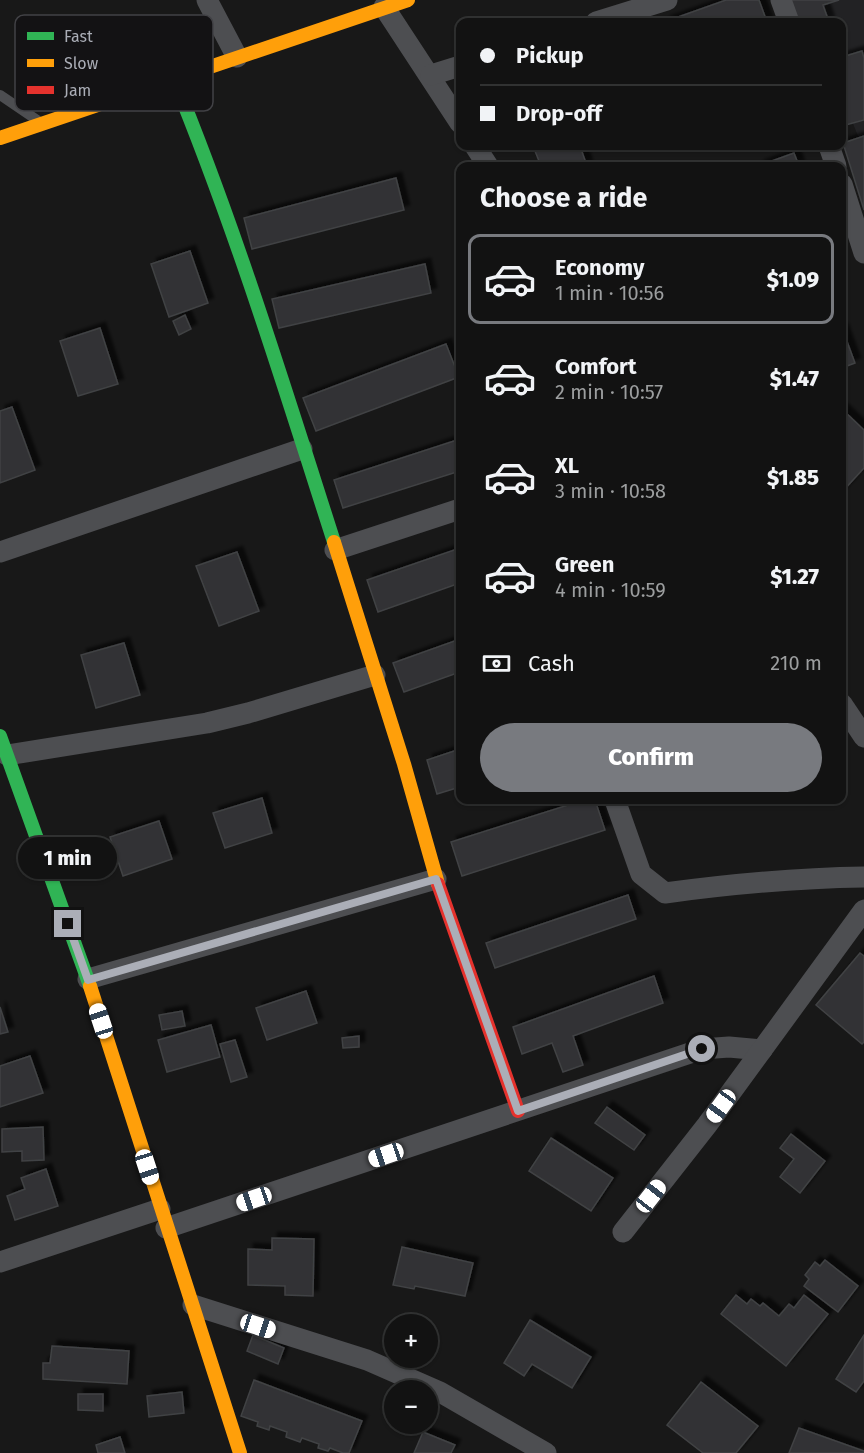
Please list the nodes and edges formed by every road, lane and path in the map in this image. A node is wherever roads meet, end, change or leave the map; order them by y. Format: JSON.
{"nodes":[{"id":1,"x":207,"y":0,"type":"edge"},
{"id":2,"x":408,"y":0,"type":"edge"},
{"id":3,"x":667,"y":0,"type":"edge"},
{"id":4,"x":782,"y":0,"type":"edge"},
{"id":5,"x":384,"y":8,"type":"junction"},
{"id":6,"x":609,"y":18,"type":"edge"},
{"id":7,"x":788,"y":18,"type":"edge"},
{"id":8,"x":237,"y":57,"type":"junction"},
{"id":9,"x":213,"y":65,"type":"edge"},
{"id":10,"x":456,"y":67,"type":"edge"},
{"id":11,"x":431,"y":75,"type":"junction"},
{"id":12,"x":0,"y":95,"type":"edge"},
{"id":13,"x":15,"y":105,"type":"edge"},
{"id":14,"x":23,"y":111,"type":"edge"},
{"id":15,"x":80,"y":111,"type":"edge"},
{"id":16,"x":187,"y":111,"type":"edge"},
{"id":17,"x":456,"y":116,"type":"edge"},
{"id":18,"x":42,"y":124,"type":"junction"},
{"id":19,"x":0,"y":138,"type":"edge"},
{"id":20,"x":846,"y":197,"type":"edge"},
{"id":21,"x":864,"y":253,"type":"edge"},
{"id":22,"x":302,"y":449,"type":"junction"},
{"id":23,"x":456,"y":510,"type":"edge"},
{"id":24,"x":335,"y":550,"type":"junction"},
{"id":25,"x":0,"y":552,"type":"edge"},
{"id":26,"x":375,"y":675,"type":"junction"},
{"id":27,"x":846,"y":710,"type":"edge"},
{"id":28,"x":864,"y":736,"type":"edge"},
{"id":29,"x":3,"y":746,"type":"edge"},
{"id":30,"x":616,"y":804,"type":"edge"},
{"id":31,"x":864,"y":877,"type":"edge"},
{"id":32,"x":436,"y":879,"type":"junction"},
{"id":33,"x":864,"y":910,"type":"edge"},
{"id":34,"x":88,"y":980,"type":"junction"},
{"id":35,"x":762,"y":1050,"type":"junction"},
{"id":36,"x":518,"y":1111,"type":"junction"},
{"id":37,"x":163,"y":1219,"type":"junction"},
{"id":38,"x":623,"y":1232,"type":"dead end"},
{"id":39,"x":0,"y":1262,"type":"edge"},
{"id":40,"x":193,"y":1305,"type":"junction"},
{"id":41,"x":240,"y":1453,"type":"edge"},
{"id":42,"x":546,"y":1453,"type":"edge"}],
"edges":[{"from":1,"to":8,"type":"street"},
{"from":2,"to":5,"type":"main road"},
{"from":3,"to":6,"type":"street"},
{"from":4,"to":7,"type":"street"},
{"from":5,"to":8,"type":"main road"},
{"from":5,"to":11,"type":"street"},
{"from":8,"to":9,"type":"main road"},
{"from":10,"to":11,"type":"street"},
{"from":11,"to":17,"type":"street"},
{"from":12,"to":13,"type":"lane"},
{"from":14,"to":18,"type":"lane"},
{"from":15,"to":18,"type":"main road"},
{"from":16,"to":22,"type":"main road"},
{"from":18,"to":19,"type":"main road"},
{"from":20,"to":21,"type":"street"},
{"from":22,"to":24,"type":"main road"},
{"from":22,"to":25,"type":"street"},
{"from":23,"to":24,"type":"street"},
{"from":24,"to":26,"type":"main road"},
{"from":26,"to":29,"type":"street"},
{"from":26,"to":32,"type":"main road"},
{"from":27,"to":28,"type":"street"},
{"from":29,"to":34,"type":"main road"},
{"from":30,"to":31,"type":"street"},
{"from":32,"to":34,"type":"street"},
{"from":32,"to":36,"type":"main road"},
{"from":33,"to":35,"type":"street"},
{"from":34,"to":37,"type":"main road"},
{"from":35,"to":36,"type":"street"},
{"from":35,"to":38,"type":"street"},
{"from":36,"to":37,"type":"street"},
{"from":37,"to":39,"type":"street"},
{"from":37,"to":40,"type":"main road"},
{"from":40,"to":41,"type":"main road"},
{"from":40,"to":42,"type":"street"}]}
